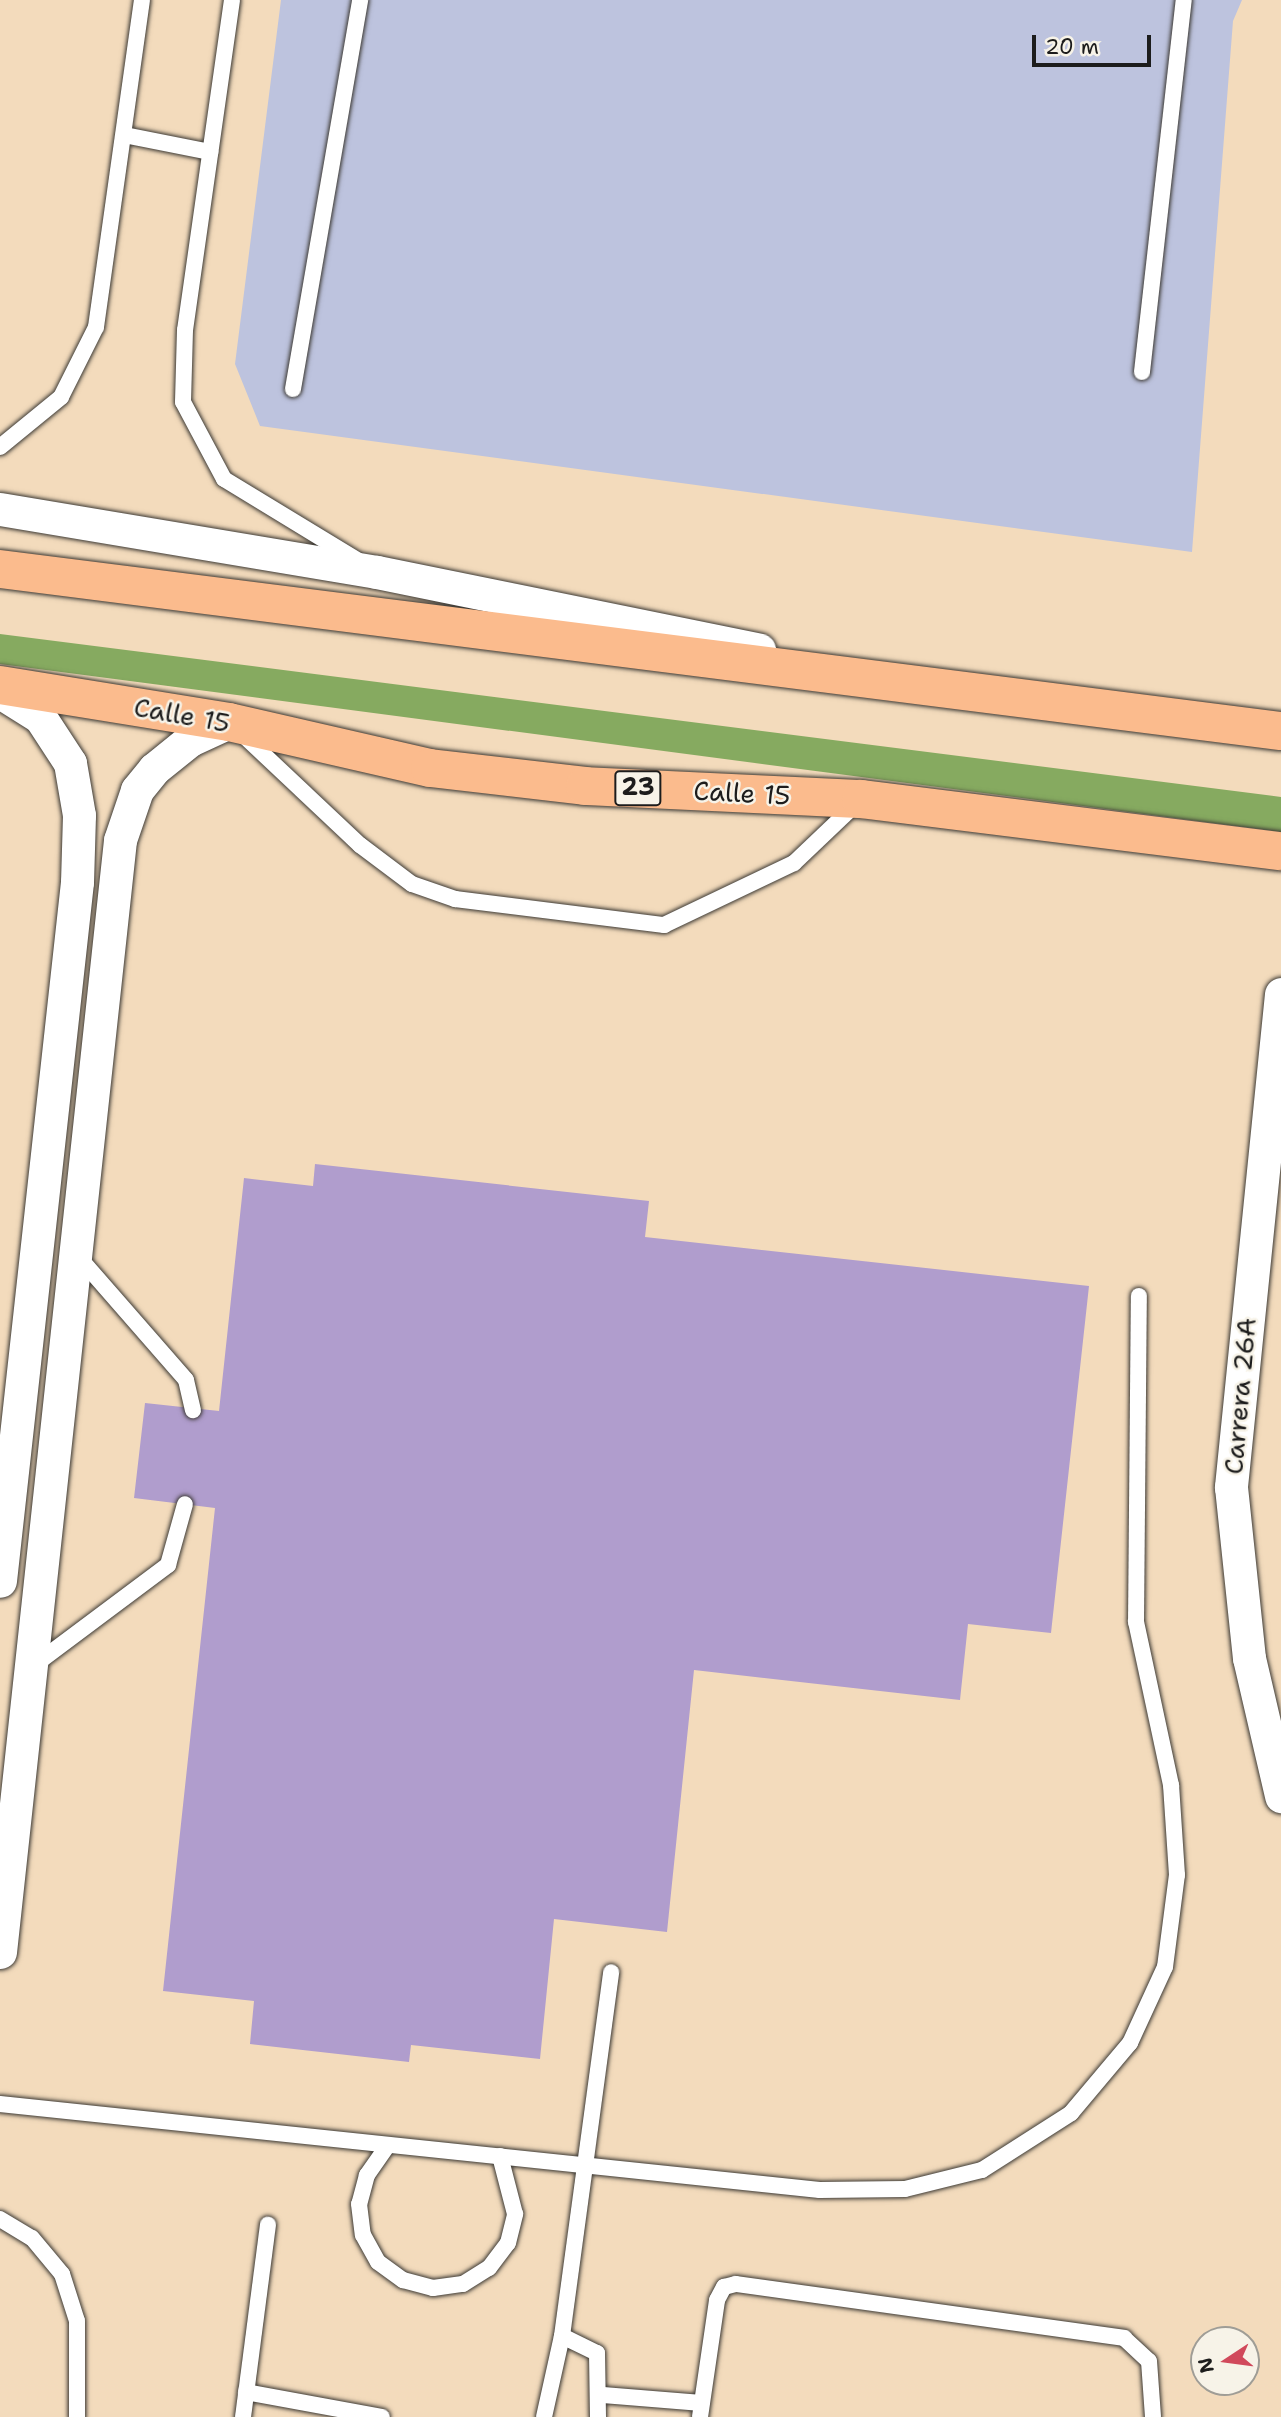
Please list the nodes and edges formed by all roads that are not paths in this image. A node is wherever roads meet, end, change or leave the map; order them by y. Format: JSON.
{"nodes":[{"id":1,"x":142,"y":0,"type":"edge"},
{"id":2,"x":232,"y":0,"type":"edge"},
{"id":3,"x":360,"y":0,"type":"edge"},
{"id":4,"x":1184,"y":0,"type":"edge"},
{"id":5,"x":124,"y":135,"type":"junction"},
{"id":6,"x":210,"y":152,"type":"junction"},
{"id":7,"x":1142,"y":372,"type":"dead end"},
{"id":8,"x":293,"y":389,"type":"dead end"},
{"id":9,"x":0,"y":447,"type":"edge"},
{"id":10,"x":0,"y":509,"type":"edge"},
{"id":11,"x":0,"y":569,"type":"edge"},
{"id":12,"x":377,"y":572,"type":"junction"},
{"id":13,"x":895,"y":679,"type":"junction"},
{"id":14,"x":0,"y":685,"type":"edge"},
{"id":15,"x":0,"y":692,"type":"edge"},
{"id":16,"x":229,"y":722,"type":"junction"},
{"id":17,"x":1281,"y":731,"type":"edge"},
{"id":18,"x":861,"y":799,"type":"junction"},
{"id":19,"x":1281,"y":851,"type":"edge"},
{"id":20,"x":1281,"y":994,"type":"edge"},
{"id":21,"x":76,"y":1253,"type":"junction"},
{"id":22,"x":1139,"y":1296,"type":"dead end"},
{"id":23,"x":29,"y":1318,"type":"junction"},
{"id":24,"x":68,"y":1327,"type":"junction"},
{"id":25,"x":193,"y":1410,"type":"dead end"},
{"id":26,"x":185,"y":1504,"type":"dead end"},
{"id":27,"x":0,"y":1583,"type":"edge"},
{"id":28,"x":39,"y":1592,"type":"junction"},
{"id":29,"x":31,"y":1668,"type":"junction"},
{"id":30,"x":1281,"y":1796,"type":"edge"},
{"id":31,"x":0,"y":1952,"type":"edge"},
{"id":32,"x":611,"y":1972,"type":"dead end"},
{"id":33,"x":0,"y":2104,"type":"edge"},
{"id":34,"x":388,"y":2145,"type":"junction"},
{"id":35,"x":500,"y":2156,"type":"junction"},
{"id":36,"x":585,"y":2170,"type":"junction"},
{"id":37,"x":0,"y":2219,"type":"edge"},
{"id":38,"x":268,"y":2225,"type":"dead end"},
{"id":39,"x":562,"y":2336,"type":"junction"},
{"id":40,"x":246,"y":2392,"type":"junction"},
{"id":41,"x":603,"y":2395,"type":"junction"},
{"id":42,"x":701,"y":2410,"type":"edge"},
{"id":43,"x":77,"y":2417,"type":"edge"},
{"id":44,"x":243,"y":2417,"type":"edge"},
{"id":45,"x":382,"y":2417,"type":"edge"},
{"id":46,"x":544,"y":2417,"type":"edge"},
{"id":47,"x":598,"y":2417,"type":"edge"},
{"id":48,"x":1153,"y":2417,"type":"edge"}],
"edges":[{"from":1,"to":5,"type":"lane"},
{"from":2,"to":6,"type":"lane"},
{"from":3,"to":8,"type":"lane"},
{"from":4,"to":7,"type":"lane"},
{"from":5,"to":6,"type":"lane"},
{"from":5,"to":9,"type":"lane"},
{"from":6,"to":12,"type":"lane"},
{"from":10,"to":12,"type":"street"},
{"from":11,"to":13,"type":"main road"},
{"from":12,"to":13,"type":"street"},
{"from":13,"to":17,"type":"main road"},
{"from":14,"to":16,"type":"main road","name":"Calle 15","number":"23"},
{"from":15,"to":23,"type":"street"},
{"from":16,"to":18,"type":"main road","name":"Calle 15","number":"23"},
{"from":16,"to":18,"type":"lane"},
{"from":16,"to":21,"type":"street"},
{"from":18,"to":19,"type":"main road","name":"Calle 15","number":"23"},
{"from":20,"to":30,"type":"street","name":"Carrera 26A"},
{"from":21,"to":24,"type":"street"},
{"from":21,"to":25,"type":"lane"},
{"from":22,"to":36,"type":"lane"},
{"from":23,"to":24,"type":"street"},
{"from":23,"to":27,"type":"street"},
{"from":24,"to":28,"type":"street"},
{"from":26,"to":29,"type":"lane"},
{"from":27,"to":28,"type":"street"},
{"from":28,"to":29,"type":"street"},
{"from":29,"to":31,"type":"street"},
{"from":32,"to":36,"type":"lane"},
{"from":33,"to":34,"type":"lane"},
{"from":34,"to":35,"type":"lane"},
{"from":34,"to":35,"type":"lane"},
{"from":35,"to":36,"type":"lane"},
{"from":36,"to":39,"type":"lane"},
{"from":37,"to":43,"type":"lane"},
{"from":38,"to":40,"type":"lane"},
{"from":39,"to":41,"type":"lane"},
{"from":39,"to":46,"type":"lane"},
{"from":40,"to":44,"type":"lane"},
{"from":40,"to":45,"type":"lane"},
{"from":41,"to":42,"type":"lane"},
{"from":41,"to":47,"type":"lane"},
{"from":42,"to":48,"type":"lane"}]}
